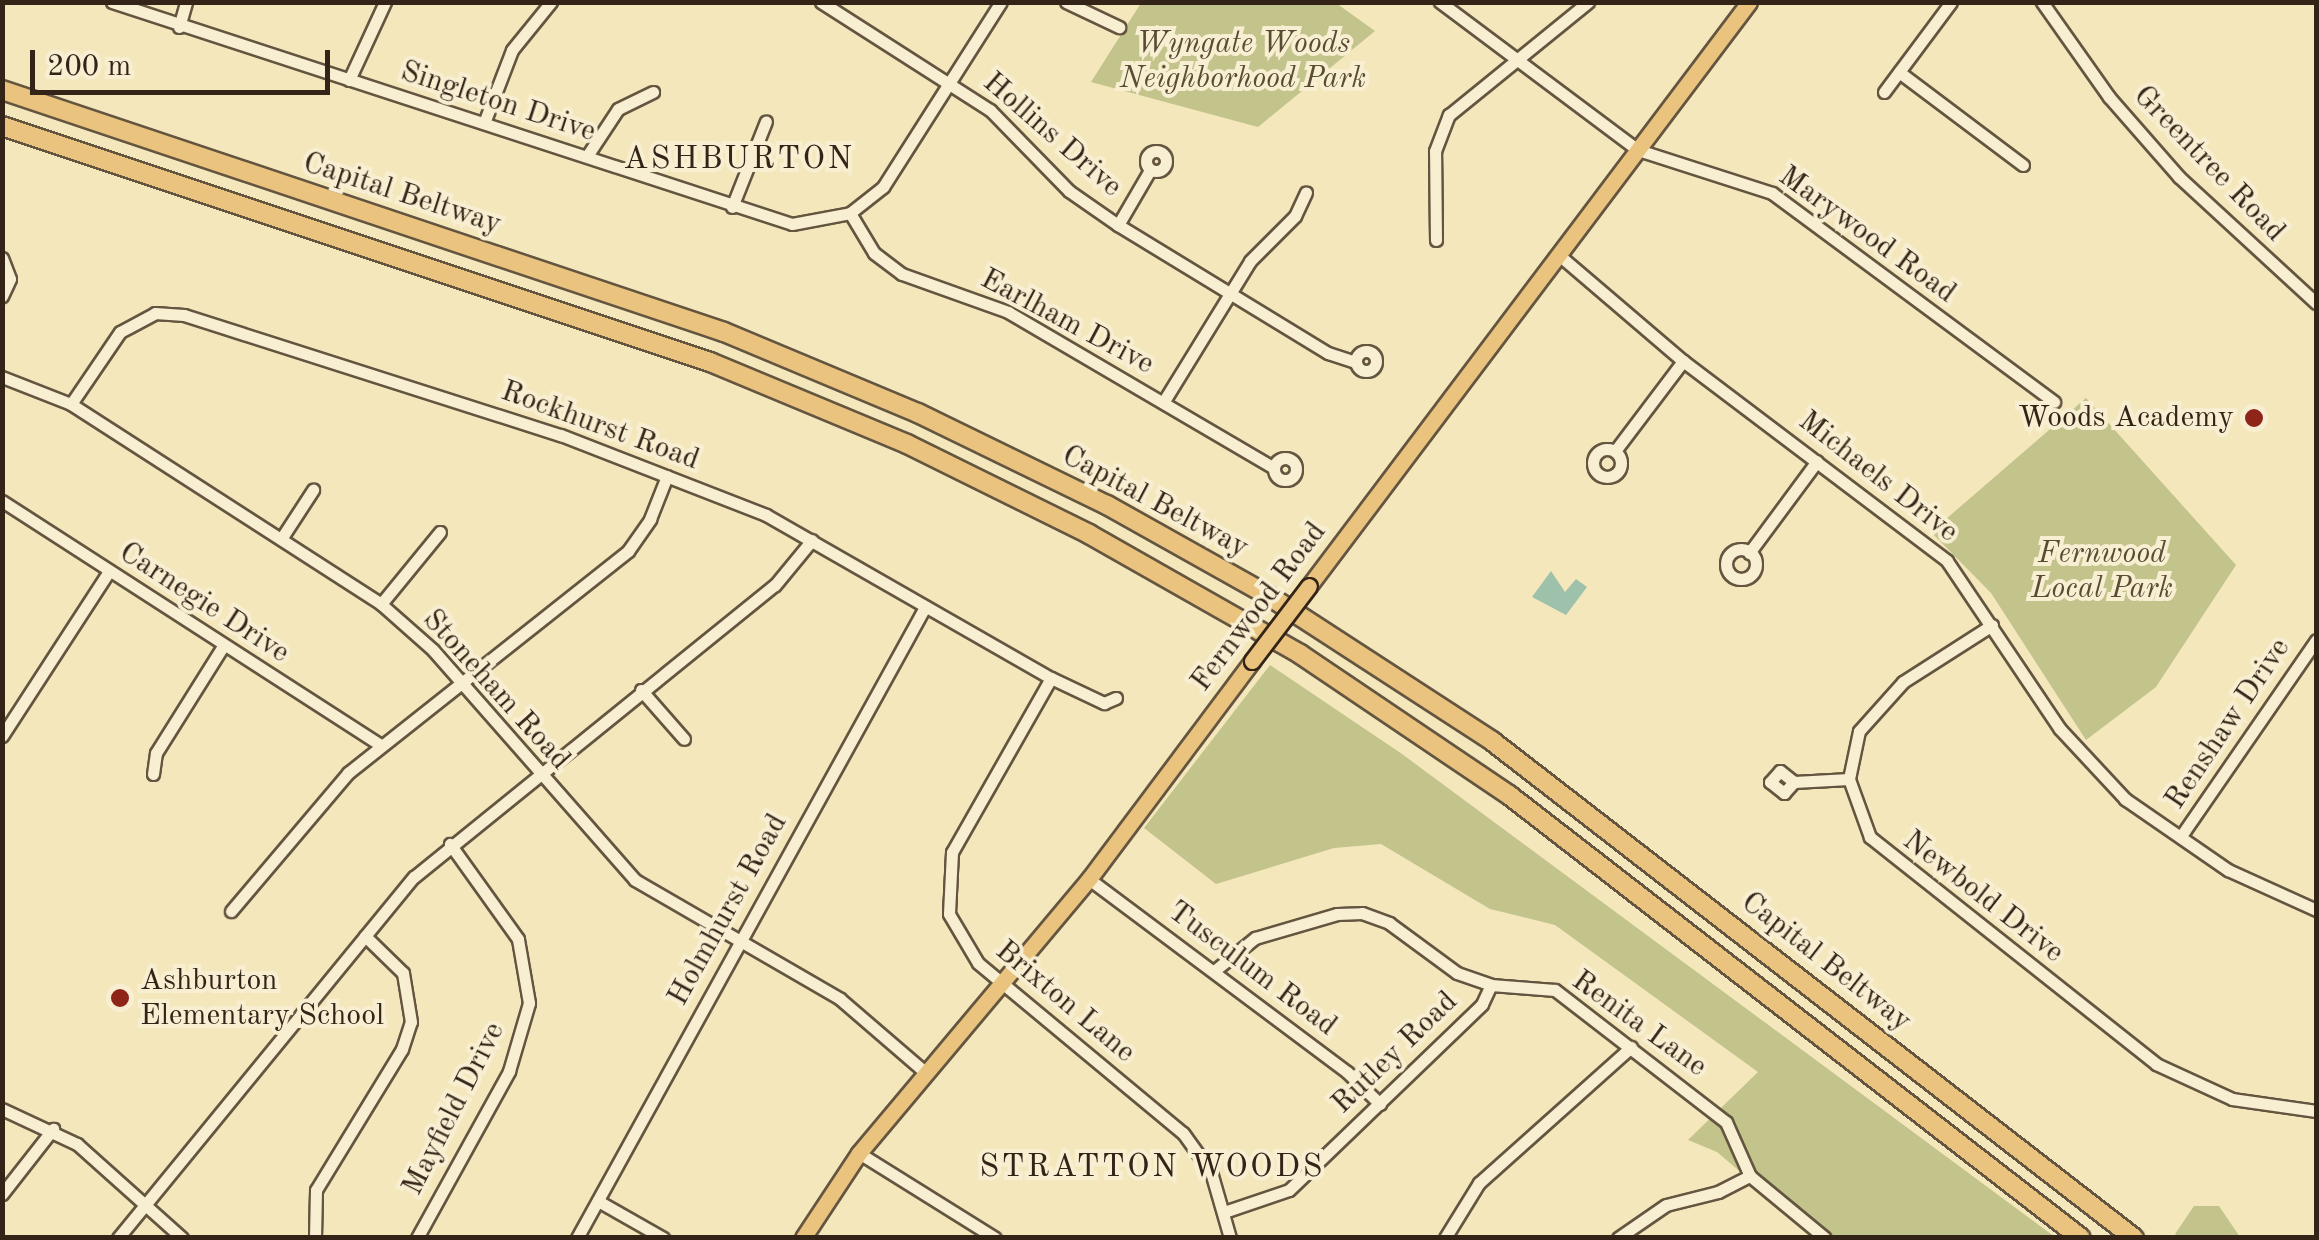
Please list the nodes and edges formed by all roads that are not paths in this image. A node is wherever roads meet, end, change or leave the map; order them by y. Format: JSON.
{"nodes":[{"id":1,"x":186,"y":2,"type":"edge"},
{"id":2,"x":385,"y":2,"type":"edge"},
{"id":3,"x":551,"y":2,"type":"edge"},
{"id":4,"x":821,"y":2,"type":"edge"},
{"id":5,"x":1001,"y":2,"type":"edge"},
{"id":6,"x":1066,"y":2,"type":"edge"},
{"id":7,"x":1440,"y":2,"type":"edge"},
{"id":8,"x":1588,"y":2,"type":"edge"},
{"id":9,"x":1749,"y":2,"type":"edge"},
{"id":10,"x":1951,"y":2,"type":"edge"},
{"id":11,"x":2042,"y":2,"type":"edge"},
{"id":12,"x":117,"y":3,"type":"edge"},
{"id":13,"x":1119,"y":27,"type":"dead end"},
{"id":14,"x":178,"y":28,"type":"junction"},
{"id":15,"x":1516,"y":60,"type":"junction"},
{"id":16,"x":1900,"y":72,"type":"junction"},
{"id":17,"x":349,"y":80,"type":"junction"},
{"id":18,"x":950,"y":83,"type":"junction"},
{"id":19,"x":4,"y":90,"type":"edge"},
{"id":20,"x":653,"y":92,"type":"dead end"},
{"id":21,"x":1884,"y":92,"type":"dead end"},
{"id":22,"x":766,"y":121,"type":"dead end"},
{"id":23,"x":484,"y":124,"type":"junction"},
{"id":24,"x":2,"y":126,"type":"edge"},
{"id":25,"x":2,"y":134,"type":"edge"},
{"id":26,"x":1638,"y":150,"type":"junction"},
{"id":27,"x":586,"y":156,"type":"junction"},
{"id":28,"x":2022,"y":164,"type":"dead end"},
{"id":29,"x":1150,"y":170,"type":"dead end"},
{"id":30,"x":128,"y":172,"type":"junction"},
{"id":31,"x":1306,"y":192,"type":"dead end"},
{"id":32,"x":732,"y":207,"type":"junction"},
{"id":33,"x":850,"y":213,"type":"junction"},
{"id":34,"x":1118,"y":224,"type":"junction"},
{"id":35,"x":1436,"y":240,"type":"dead end"},
{"id":36,"x":1560,"y":256,"type":"junction"},
{"id":37,"x":2,"y":258,"type":"edge"},
{"id":38,"x":1231,"y":294,"type":"junction"},
{"id":39,"x":2,"y":296,"type":"edge"},
{"id":40,"x":2316,"y":303,"type":"edge"},
{"id":41,"x":1683,"y":361,"type":"junction"},
{"id":42,"x":1355,"y":362,"type":"dead end"},
{"id":43,"x":2,"y":377,"type":"edge"},
{"id":44,"x":1164,"y":400,"type":"junction"},
{"id":45,"x":2054,"y":402,"type":"dead end"},
{"id":46,"x":71,"y":404,"type":"junction"},
{"id":47,"x":1615,"y":451,"type":"dead end"},
{"id":48,"x":1816,"y":461,"type":"junction"},
{"id":49,"x":1274,"y":468,"type":"dead end"},
{"id":50,"x":667,"y":476,"type":"junction"},
{"id":51,"x":314,"y":490,"type":"dead end"},
{"id":52,"x":2,"y":500,"type":"edge"},
{"id":53,"x":440,"y":532,"type":"dead end"},
{"id":54,"x":281,"y":538,"type":"junction"},
{"id":55,"x":812,"y":540,"type":"junction"},
{"id":56,"x":1750,"y":552,"type":"dead end"},
{"id":57,"x":109,"y":572,"type":"junction"},
{"id":58,"x":381,"y":604,"type":"junction"},
{"id":59,"x":925,"y":608,"type":"junction"},
{"id":60,"x":1992,"y":625,"type":"junction"},
{"id":61,"x":2316,"y":640,"type":"edge"},
{"id":62,"x":224,"y":646,"type":"junction"},
{"id":63,"x":1051,"y":678,"type":"junction"},
{"id":64,"x":461,"y":682,"type":"junction"},
{"id":65,"x":641,"y":690,"type":"junction"},
{"id":66,"x":1116,"y":698,"type":"dead end"},
{"id":67,"x":2,"y":736,"type":"edge"},
{"id":68,"x":684,"y":739,"type":"dead end"},
{"id":69,"x":380,"y":745,"type":"junction"},
{"id":70,"x":154,"y":774,"type":"dead end"},
{"id":71,"x":538,"y":774,"type":"junction"},
{"id":72,"x":1849,"y":778,"type":"junction"},
{"id":73,"x":1794,"y":782,"type":"dead end"},
{"id":74,"x":2181,"y":836,"type":"junction"},
{"id":75,"x":450,"y":844,"type":"junction"},
{"id":76,"x":1090,"y":878,"type":"junction"},
{"id":77,"x":2316,"y":910,"type":"edge"},
{"id":78,"x":231,"y":912,"type":"dead end"},
{"id":79,"x":364,"y":936,"type":"junction"},
{"id":80,"x":740,"y":940,"type":"junction"},
{"id":81,"x":1214,"y":971,"type":"junction"},
{"id":82,"x":1002,"y":983,"type":"junction"},
{"id":83,"x":1491,"y":985,"type":"junction"},
{"id":84,"x":1631,"y":1046,"type":"junction"},
{"id":85,"x":926,"y":1073,"type":"junction"},
{"id":86,"x":1380,"y":1104,"type":"junction"},
{"id":87,"x":2,"y":1110,"type":"edge"},
{"id":88,"x":2316,"y":1112,"type":"edge"},
{"id":89,"x":53,"y":1129,"type":"junction"},
{"id":90,"x":860,"y":1153,"type":"junction"},
{"id":91,"x":1750,"y":1176,"type":"junction"},
{"id":92,"x":2,"y":1194,"type":"edge"},
{"id":93,"x":598,"y":1201,"type":"junction"},
{"id":94,"x":147,"y":1202,"type":"junction"},
{"id":95,"x":1226,"y":1211,"type":"junction"},
{"id":96,"x":118,"y":1238,"type":"edge"},
{"id":97,"x":182,"y":1238,"type":"edge"},
{"id":98,"x":315,"y":1238,"type":"edge"},
{"id":99,"x":417,"y":1238,"type":"edge"},
{"id":100,"x":577,"y":1238,"type":"edge"},
{"id":101,"x":663,"y":1238,"type":"edge"},
{"id":102,"x":803,"y":1238,"type":"edge"},
{"id":103,"x":995,"y":1238,"type":"edge"},
{"id":104,"x":1230,"y":1238,"type":"edge"},
{"id":105,"x":1445,"y":1238,"type":"edge"},
{"id":106,"x":1618,"y":1238,"type":"edge"},
{"id":107,"x":1825,"y":1238,"type":"edge"},
{"id":108,"x":2081,"y":1238,"type":"edge"},
{"id":109,"x":2134,"y":1238,"type":"edge"}],
"edges":[{"from":1,"to":14,"type":"street"},
{"from":2,"to":17,"type":"street"},
{"from":3,"to":23,"type":"street"},
{"from":4,"to":18,"type":"street","name":"Hollins Drive"},
{"from":5,"to":18,"type":"street","name":"Singleton Drive"},
{"from":6,"to":13,"type":"street"},
{"from":7,"to":15,"type":"street","name":"Marywood Road"},
{"from":8,"to":15,"type":"street"},
{"from":9,"to":26,"type":"main road","name":"Fernwood Road"},
{"from":10,"to":16,"type":"street"},
{"from":11,"to":40,"type":"street","name":"Greentree Road"},
{"from":12,"to":14,"type":"street","name":"Singleton Drive"},
{"from":14,"to":17,"type":"street","name":"Singleton Drive"},
{"from":15,"to":26,"type":"street","name":"Marywood Road"},
{"from":15,"to":35,"type":"street"},
{"from":16,"to":21,"type":"street"},
{"from":16,"to":28,"type":"street"},
{"from":17,"to":23,"type":"street","name":"Singleton Drive"},
{"from":18,"to":33,"type":"street","name":"Singleton Drive"},
{"from":18,"to":34,"type":"street","name":"Hollins Drive"},
{"from":19,"to":109,"type":"highway","name":"Capital Beltway"},
{"from":20,"to":27,"type":"street"},
{"from":22,"to":32,"type":"street"},
{"from":23,"to":27,"type":"street","name":"Singleton Drive"},
{"from":24,"to":30,"type":"highway","name":"Capital Beltway"},
{"from":25,"to":30,"type":"highway"},
{"from":26,"to":36,"type":"main road","name":"Fernwood Road"},
{"from":26,"to":45,"type":"street","name":"Marywood Road"},
{"from":27,"to":32,"type":"street","name":"Singleton Drive"},
{"from":29,"to":34,"type":"street"},
{"from":30,"to":108,"type":"highway","name":"Capital Beltway"},
{"from":31,"to":38,"type":"street"},
{"from":32,"to":33,"type":"street","name":"Singleton Drive"},
{"from":33,"to":44,"type":"street","name":"Earlham Drive"},
{"from":34,"to":38,"type":"street","name":"Hollins Drive"},
{"from":36,"to":41,"type":"street","name":"Michaels Drive"},
{"from":36,"to":76,"type":"main road","name":"Fernwood Road","bridge":true},
{"from":37,"to":39,"type":"street"},
{"from":38,"to":42,"type":"street","name":"Hollins Drive"},
{"from":38,"to":44,"type":"street"},
{"from":41,"to":47,"type":"street"},
{"from":41,"to":48,"type":"street","name":"Michaels Drive"},
{"from":43,"to":46,"type":"street","name":"Stoneham Road"},
{"from":44,"to":49,"type":"street","name":"Earlham Drive"},
{"from":46,"to":50,"type":"street","name":"Rockhurst Road"},
{"from":46,"to":54,"type":"street","name":"Stoneham Road"},
{"from":48,"to":56,"type":"street"},
{"from":48,"to":60,"type":"street","name":"Michaels Drive"},
{"from":50,"to":55,"type":"street","name":"Rockhurst Road"},
{"from":50,"to":64,"type":"street"},
{"from":51,"to":54,"type":"street"},
{"from":52,"to":57,"type":"street","name":"Carnegie Drive"},
{"from":53,"to":58,"type":"street"},
{"from":54,"to":58,"type":"street","name":"Stoneham Road"},
{"from":55,"to":59,"type":"street","name":"Rockhurst Road"},
{"from":55,"to":65,"type":"street"},
{"from":57,"to":62,"type":"street","name":"Carnegie Drive"},
{"from":57,"to":67,"type":"street"},
{"from":58,"to":64,"type":"street","name":"Stoneham Road"},
{"from":59,"to":63,"type":"street","name":"Rockhurst Road"},
{"from":59,"to":80,"type":"street","name":"Holmhurst Road"},
{"from":60,"to":72,"type":"street","name":"Newbold Drive"},
{"from":60,"to":74,"type":"street","name":"Michaels Drive"},
{"from":61,"to":74,"type":"street","name":"Renshaw Drive"},
{"from":62,"to":69,"type":"street","name":"Carnegie Drive"},
{"from":62,"to":70,"type":"street"},
{"from":63,"to":66,"type":"street","name":"Rockhurst Road"},
{"from":63,"to":82,"type":"street","name":"Brixton Lane"},
{"from":64,"to":69,"type":"street"},
{"from":64,"to":71,"type":"street","name":"Stoneham Road"},
{"from":65,"to":68,"type":"street"},
{"from":65,"to":71,"type":"street"},
{"from":69,"to":78,"type":"street"},
{"from":71,"to":75,"type":"street"},
{"from":71,"to":80,"type":"street","name":"Stoneham Road"},
{"from":72,"to":73,"type":"street"},
{"from":72,"to":88,"type":"street","name":"Newbold Drive"},
{"from":74,"to":77,"type":"street","name":"Michaels Drive"},
{"from":75,"to":79,"type":"street"},
{"from":75,"to":99,"type":"street","name":"Mayfield Drive"},
{"from":76,"to":81,"type":"street","name":"Tusculum Road"},
{"from":76,"to":82,"type":"main road","name":"Fernwood Road"},
{"from":79,"to":94,"type":"street"},
{"from":79,"to":98,"type":"street"},
{"from":80,"to":85,"type":"street","name":"Stoneham Road"},
{"from":80,"to":93,"type":"street","name":"Holmhurst Road"},
{"from":81,"to":83,"type":"street","name":"Renita Lane"},
{"from":81,"to":86,"type":"street","name":"Tusculum Road"},
{"from":82,"to":85,"type":"main road","name":"Fernwood Road"},
{"from":82,"to":95,"type":"street","name":"Brixton Lane"},
{"from":83,"to":84,"type":"street","name":"Renita Lane"},
{"from":83,"to":86,"type":"street","name":"Rutley Road"},
{"from":84,"to":91,"type":"street","name":"Renita Lane"},
{"from":84,"to":105,"type":"street"},
{"from":85,"to":90,"type":"main road","name":"Fernwood Road"},
{"from":86,"to":95,"type":"street","name":"Rutley Road"},
{"from":87,"to":89,"type":"street"},
{"from":89,"to":92,"type":"street"},
{"from":89,"to":94,"type":"street"},
{"from":90,"to":102,"type":"main road","name":"Fernwood Road"},
{"from":90,"to":103,"type":"street"},
{"from":91,"to":106,"type":"street"},
{"from":91,"to":107,"type":"street","name":"Renita Lane"},
{"from":93,"to":100,"type":"street","name":"Holmhurst Road"},
{"from":93,"to":101,"type":"street"},
{"from":94,"to":96,"type":"street"},
{"from":94,"to":97,"type":"street"},
{"from":95,"to":104,"type":"street","name":"Brixton Lane"}]}
